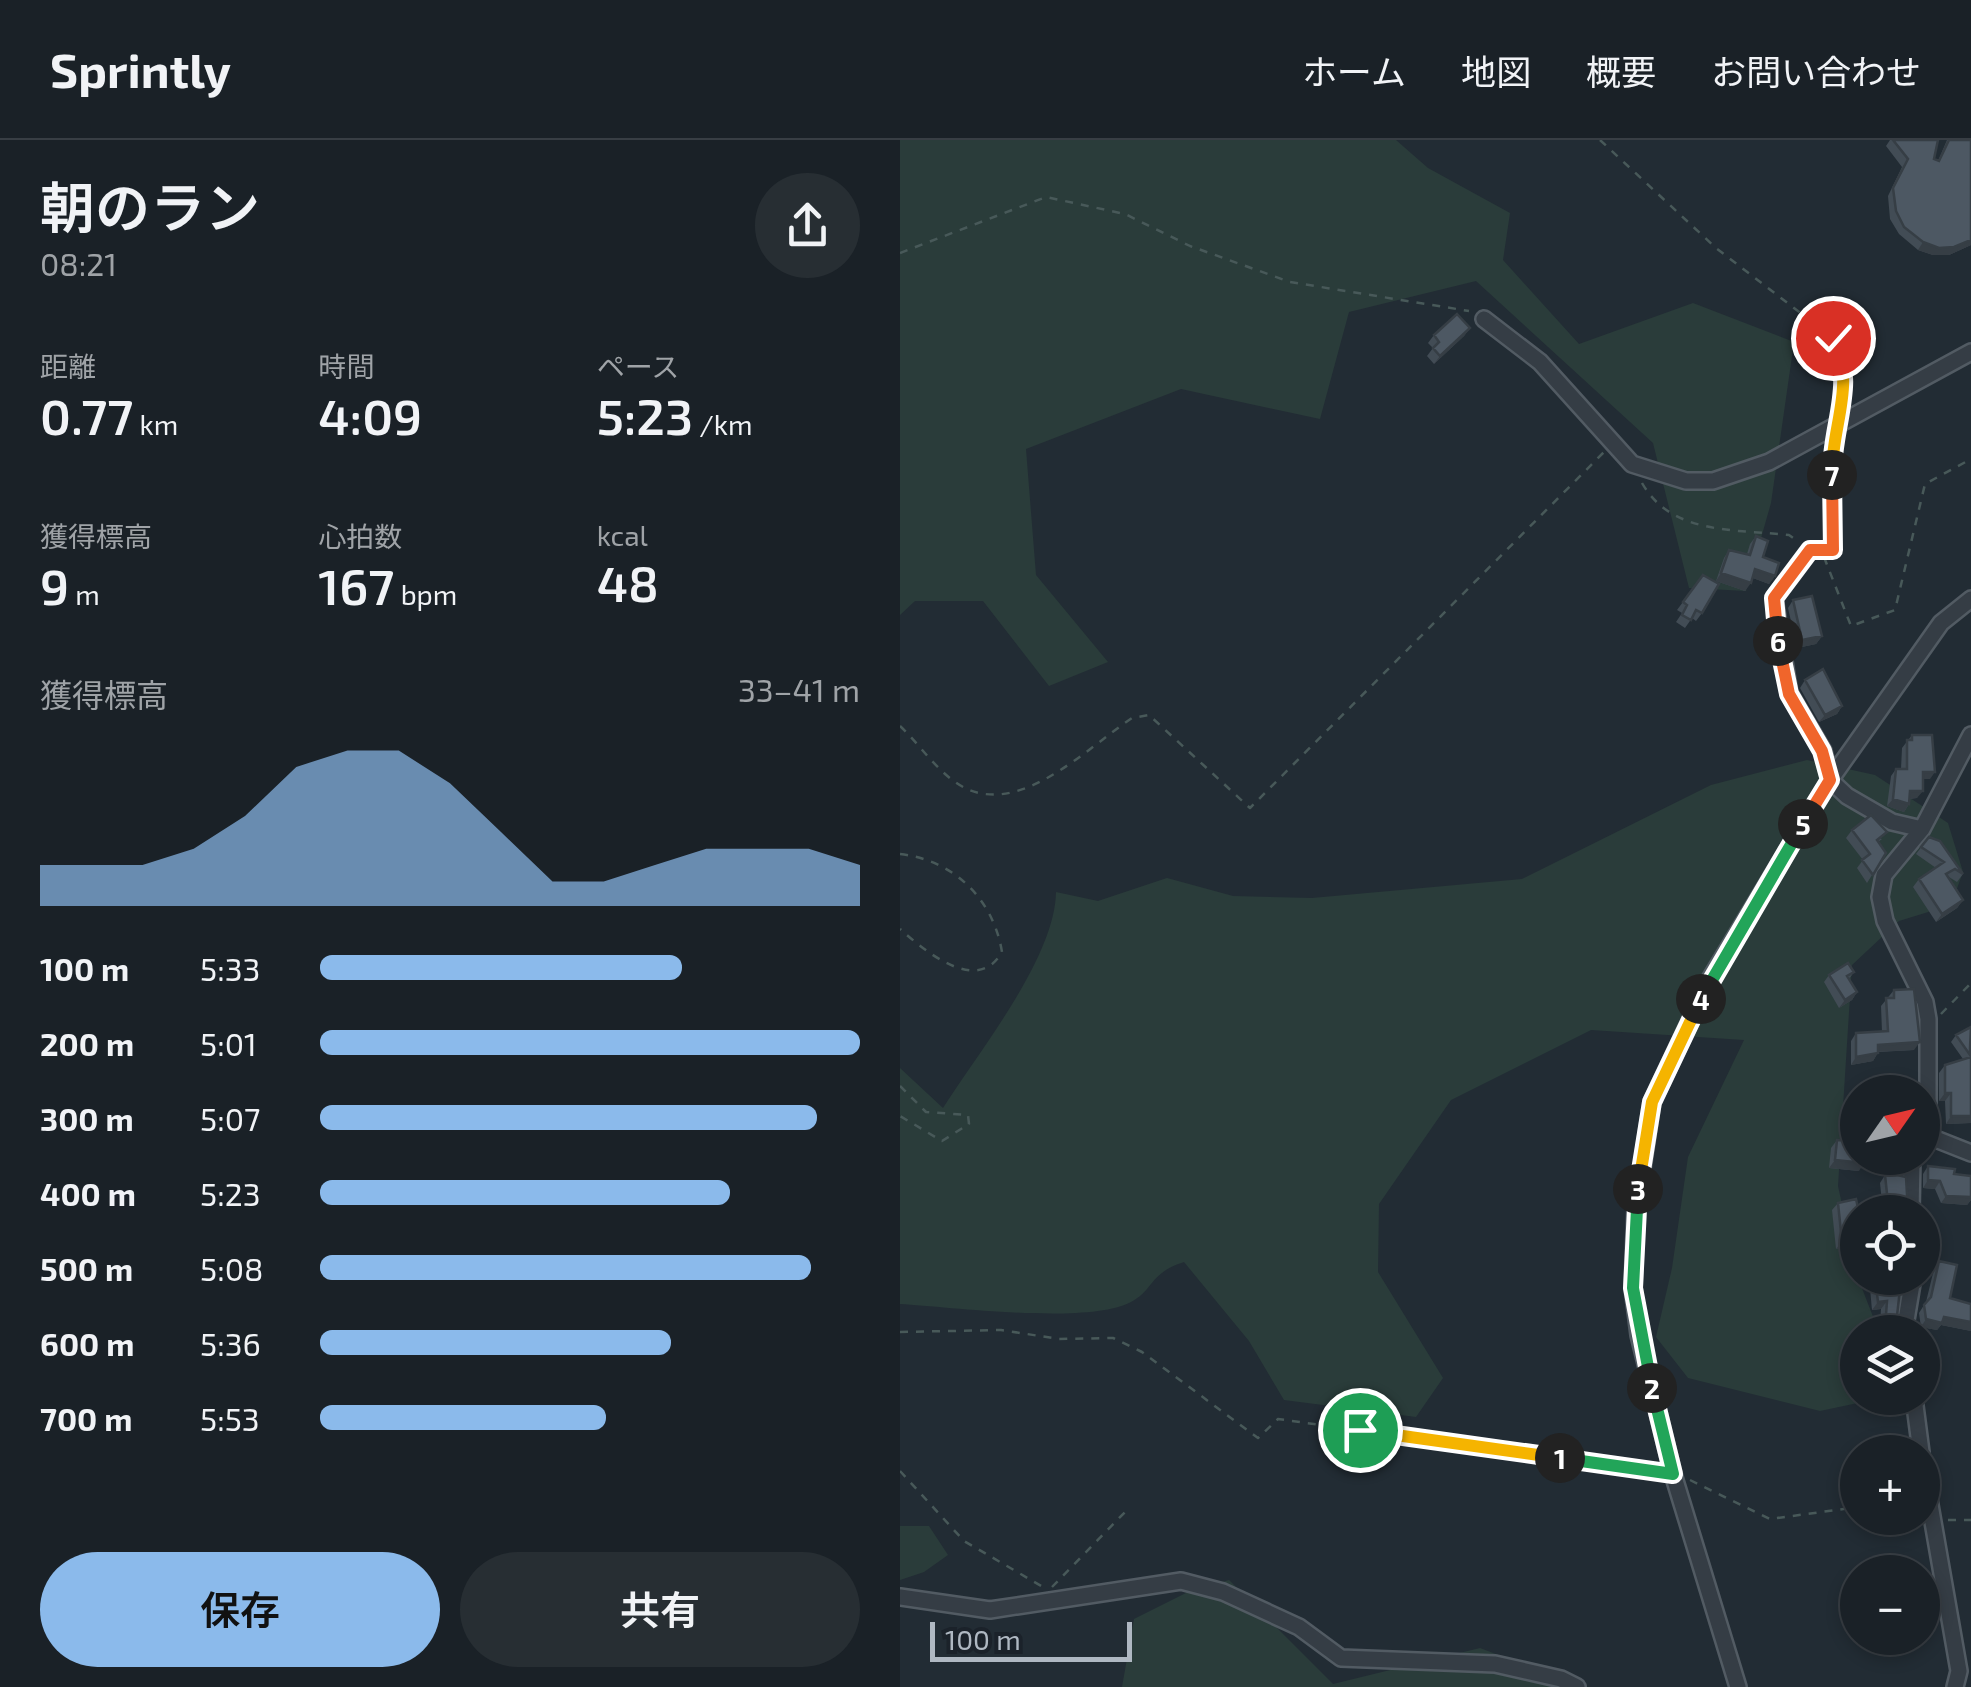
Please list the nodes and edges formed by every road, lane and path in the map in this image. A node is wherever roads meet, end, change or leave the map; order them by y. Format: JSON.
{"nodes":[{"id":1,"x":1600,"y":140,"type":"edge"},
{"id":2,"x":900,"y":253,"type":"edge"},
{"id":3,"x":1484,"y":318,"type":"joint"},
{"id":4,"x":1971,"y":352,"type":"edge"},
{"id":5,"x":1835,"y":424,"type":"junction"},
{"id":6,"x":1612,"y":444,"type":"junction"},
{"id":7,"x":1971,"y":459,"type":"edge"},
{"id":8,"x":1632,"y":464,"type":"junction"},
{"id":9,"x":1810,"y":550,"type":"junction"},
{"id":10,"x":1971,"y":598,"type":"edge"},
{"id":11,"x":900,"y":726,"type":"edge"},
{"id":12,"x":1971,"y":735,"type":"edge"},
{"id":13,"x":1830,"y":780,"type":"junction"},
{"id":14,"x":1922,"y":829,"type":"junction"},
{"id":15,"x":900,"y":854,"type":"edge"},
{"id":16,"x":900,"y":929,"type":"edge"},
{"id":17,"x":1971,"y":983,"type":"edge"},
{"id":18,"x":1925,"y":1002,"type":"junction"},
{"id":19,"x":1925,"y":1075,"type":"edge"},
{"id":20,"x":900,"y":1086,"type":"edge"},
{"id":21,"x":900,"y":1116,"type":"edge"},
{"id":22,"x":1940,"y":1144,"type":"edge"},
{"id":23,"x":1971,"y":1153,"type":"edge"},
{"id":24,"x":900,"y":1332,"type":"edge"},
{"id":25,"x":900,"y":1471,"type":"edge"},
{"id":26,"x":1673,"y":1474,"type":"junction"},
{"id":27,"x":1128,"y":1509,"type":"dead end"},
{"id":28,"x":1840,"y":1510,"type":"edge"},
{"id":29,"x":1971,"y":1520,"type":"edge"},
{"id":30,"x":1940,"y":1521,"type":"edge"},
{"id":31,"x":1935,"y":1535,"type":"edge"},
{"id":32,"x":900,"y":1597,"type":"edge"},
{"id":33,"x":1577,"y":1687,"type":"edge"},
{"id":34,"x":1738,"y":1687,"type":"edge"},
{"id":35,"x":1955,"y":1687,"type":"edge"}],
"edges":[{"from":1,"to":5,"type":"path"},
{"from":2,"to":3,"type":"path"},
{"from":3,"to":6,"type":"street"},
{"from":4,"to":5,"type":"street"},
{"from":5,"to":8,"type":"street"},
{"from":5,"to":9,"type":"path"},
{"from":6,"to":8,"type":"street"},
{"from":6,"to":11,"type":"path"},
{"from":7,"to":9,"type":"path"},
{"from":8,"to":9,"type":"path"},
{"from":9,"to":13,"type":"street"},
{"from":10,"to":13,"type":"street"},
{"from":12,"to":14,"type":"street"},
{"from":13,"to":14,"type":"street"},
{"from":13,"to":26,"type":"street"},
{"from":14,"to":18,"type":"street"},
{"from":15,"to":16,"type":"path"},
{"from":17,"to":18,"type":"path"},
{"from":18,"to":19,"type":"street"},
{"from":20,"to":21,"type":"path"},
{"from":22,"to":23,"type":"street"},
{"from":24,"to":26,"type":"path"},
{"from":25,"to":27,"type":"path"},
{"from":26,"to":28,"type":"path"},
{"from":26,"to":34,"type":"street"},
{"from":29,"to":30,"type":"path"},
{"from":31,"to":35,"type":"street"},
{"from":32,"to":33,"type":"street"}]}
